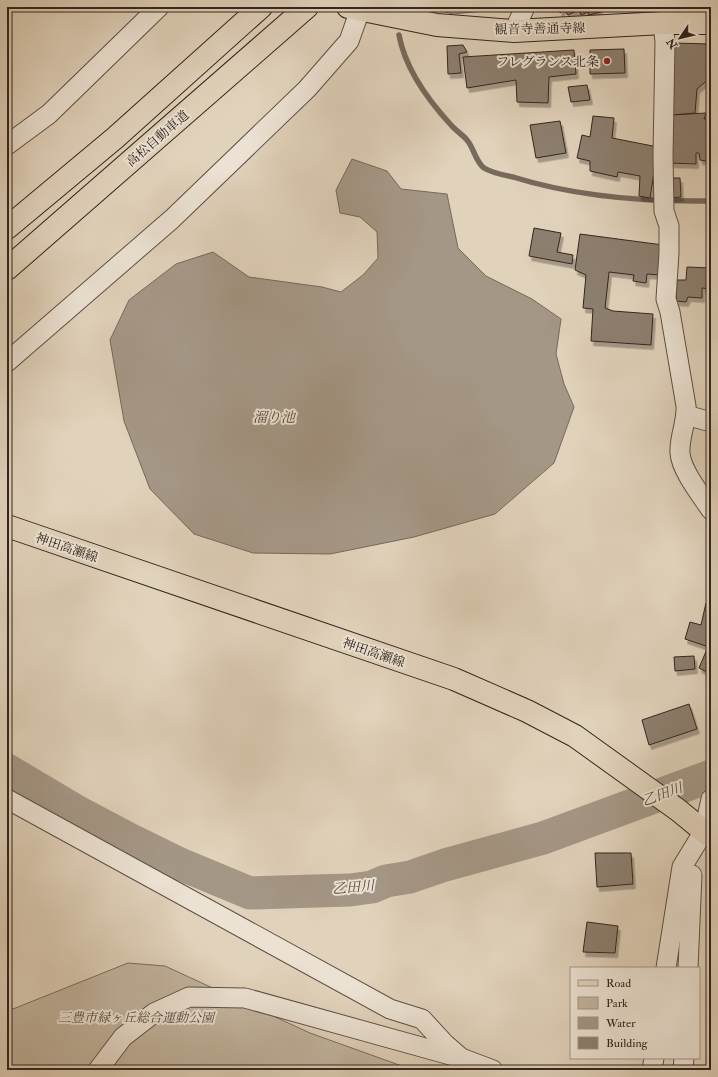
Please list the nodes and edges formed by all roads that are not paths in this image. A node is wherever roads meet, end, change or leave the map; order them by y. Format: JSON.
{"nodes":[{"id":1,"x":159,"y":7,"type":"edge"},
{"id":2,"x":262,"y":7,"type":"edge"},
{"id":3,"x":525,"y":7,"type":"edge"},
{"id":4,"x":354,"y":9,"type":"edge"},
{"id":5,"x":303,"y":11,"type":"edge"},
{"id":6,"x":668,"y":18,"type":"edge"},
{"id":7,"x":711,"y":23,"type":"edge"},
{"id":8,"x":514,"y":31,"type":"junction"},
{"id":9,"x":7,"y":145,"type":"edge"},
{"id":10,"x":7,"y":228,"type":"edge"},
{"id":11,"x":7,"y":269,"type":"edge"},
{"id":12,"x":7,"y":362,"type":"edge"},
{"id":13,"x":686,"y":415,"type":"junction"},
{"id":14,"x":711,"y":422,"type":"edge"},
{"id":15,"x":711,"y":510,"type":"edge"},
{"id":16,"x":7,"y":526,"type":"edge"},
{"id":17,"x":7,"y":799,"type":"edge"},
{"id":18,"x":711,"y":799,"type":"edge"},
{"id":19,"x":703,"y":838,"type":"edge"},
{"id":20,"x":666,"y":967,"type":"edge"},
{"id":21,"x":688,"y":967,"type":"edge"},
{"id":22,"x":462,"y":1058,"type":"junction"},
{"id":23,"x":654,"y":1059,"type":"edge"},
{"id":24,"x":684,"y":1059,"type":"edge"},
{"id":25,"x":98,"y":1070,"type":"edge"},
{"id":26,"x":493,"y":1070,"type":"edge"},
{"id":27,"x":652,"y":1070,"type":"edge"},
{"id":28,"x":683,"y":1070,"type":"edge"}],
"edges":[{"from":1,"to":9,"type":"street"},
{"from":2,"to":10,"type":"main road"},
{"from":3,"to":8,"type":"street"},
{"from":4,"to":8,"type":"main road","name":"観音寺善通寺線"},
{"from":4,"to":12,"type":"street"},
{"from":5,"to":11,"type":"main road","name":"高松自動車道"},
{"from":6,"to":7,"type":"main road","name":"観音寺善通寺線"},
{"from":6,"to":8,"type":"main road","name":"観音寺善通寺線"},
{"from":6,"to":13,"type":"street"},
{"from":13,"to":14,"type":"street"},
{"from":13,"to":15,"type":"street"},
{"from":16,"to":19,"type":"main road","name":"神田高瀬線"},
{"from":17,"to":22,"type":"street"},
{"from":18,"to":19,"type":"street"},
{"from":19,"to":20,"type":"street"},
{"from":19,"to":21,"type":"street"},
{"from":22,"to":25,"type":"street"},
{"from":22,"to":26,"type":"street"},
{"from":23,"to":27,"type":"street"},
{"from":24,"to":28,"type":"street"}]}
